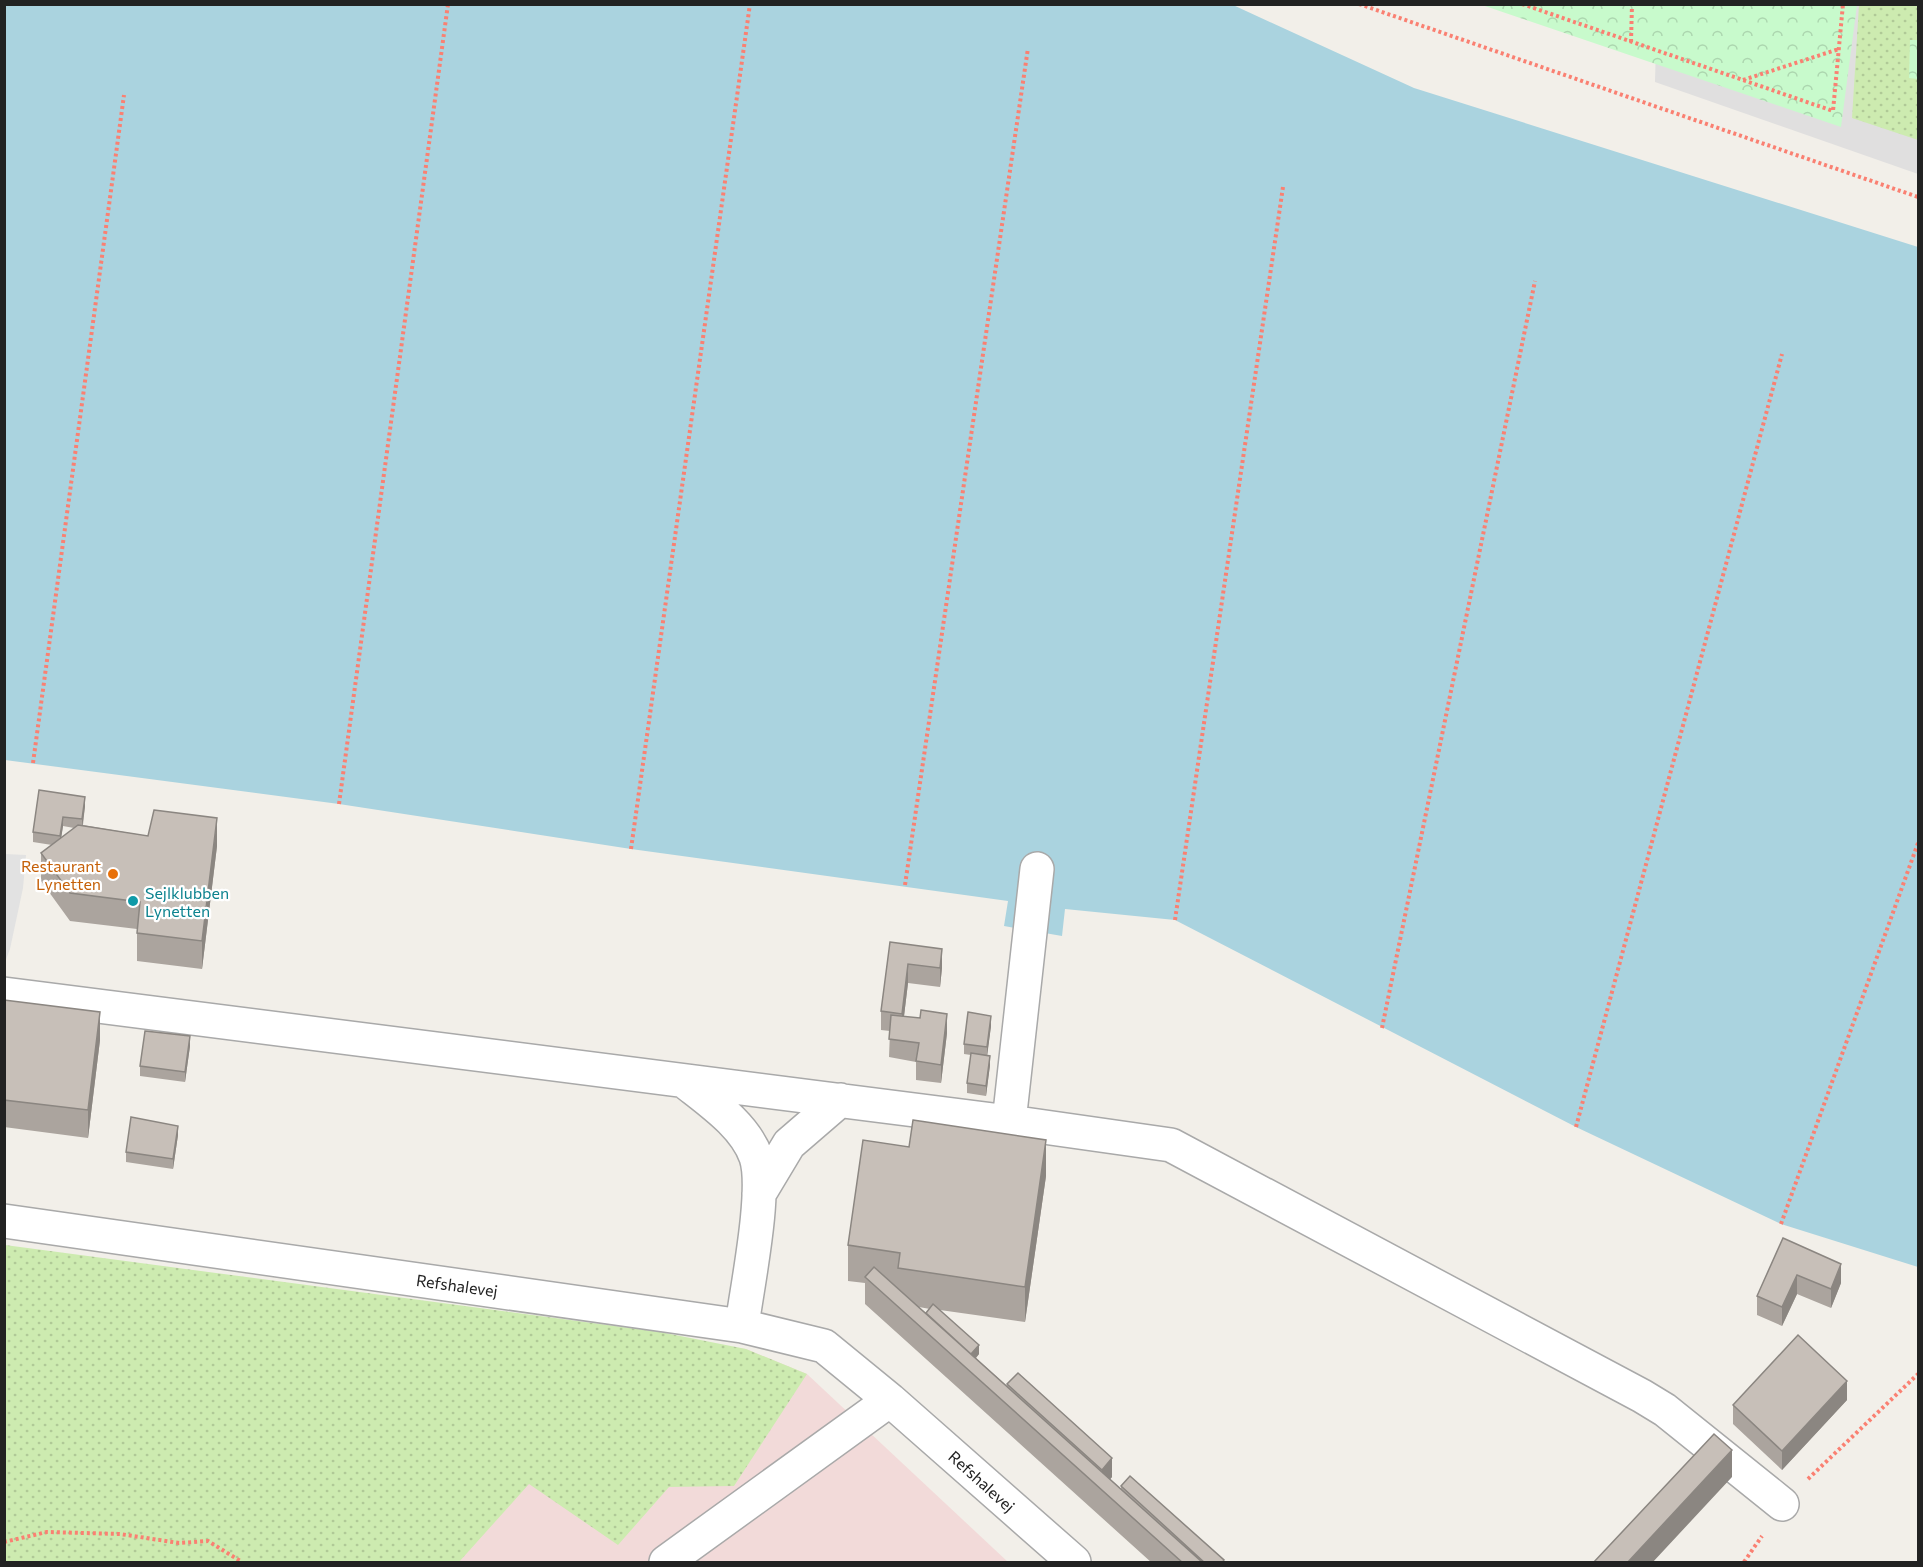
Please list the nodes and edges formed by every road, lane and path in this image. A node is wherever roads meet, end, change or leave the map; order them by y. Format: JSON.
{"nodes":[{"id":1,"x":448,"y":4,"type":"edge"},
{"id":2,"x":750,"y":4,"type":"edge"},
{"id":3,"x":1359,"y":4,"type":"edge"},
{"id":4,"x":1522,"y":4,"type":"edge"},
{"id":5,"x":1632,"y":4,"type":"edge"},
{"id":6,"x":1843,"y":4,"type":"edge"},
{"id":7,"x":1631,"y":42,"type":"junction"},
{"id":8,"x":1028,"y":48,"type":"dead end"},
{"id":9,"x":1839,"y":49,"type":"junction"},
{"id":10,"x":1742,"y":80,"type":"junction"},
{"id":11,"x":124,"y":96,"type":"dead end"},
{"id":12,"x":1283,"y":187,"type":"dead end"},
{"id":13,"x":1918,"y":197,"type":"edge"},
{"id":14,"x":1534,"y":281,"type":"dead end"},
{"id":15,"x":1782,"y":354,"type":"dead end"},
{"id":16,"x":33,"y":764,"type":"dead end"},
{"id":17,"x":339,"y":804,"type":"dead end"},
{"id":18,"x":1918,"y":843,"type":"edge"},
{"id":19,"x":631,"y":849,"type":"dead end"},
{"id":20,"x":1037,"y":869,"type":"dead end"},
{"id":21,"x":905,"y":885,"type":"dead end"},
{"id":22,"x":1175,"y":920,"type":"dead end"},
{"id":23,"x":4,"y":994,"type":"edge"},
{"id":24,"x":1382,"y":1028,"type":"dead end"},
{"id":25,"x":684,"y":1081,"type":"junction"},
{"id":26,"x":840,"y":1100,"type":"junction"},
{"id":27,"x":1009,"y":1122,"type":"junction"},
{"id":28,"x":1576,"y":1127,"type":"dead end"},
{"id":29,"x":759,"y":1194,"type":"junction"},
{"id":30,"x":4,"y":1221,"type":"edge"},
{"id":31,"x":1781,"y":1224,"type":"dead end"},
{"id":32,"x":742,"y":1326,"type":"junction"},
{"id":33,"x":1918,"y":1374,"type":"edge"},
{"id":34,"x":890,"y":1400,"type":"junction"},
{"id":35,"x":1782,"y":1504,"type":"joint"},
{"id":36,"x":4,"y":1542,"type":"edge"},
{"id":37,"x":242,"y":1563,"type":"edge"},
{"id":38,"x":666,"y":1563,"type":"edge"},
{"id":39,"x":1074,"y":1563,"type":"edge"}],
"edges":[{"from":1,"to":17,"type":"path"},
{"from":2,"to":19,"type":"path"},
{"from":3,"to":13,"type":"path"},
{"from":4,"to":7,"type":"path"},
{"from":5,"to":7,"type":"path"},
{"from":6,"to":9,"type":"path"},
{"from":7,"to":10,"type":"path"},
{"from":8,"to":21,"type":"path"},
{"from":9,"to":10,"type":"path"},
{"from":9,"to":10,"type":"path"},
{"from":11,"to":16,"type":"path"},
{"from":12,"to":22,"type":"path"},
{"from":14,"to":24,"type":"path"},
{"from":15,"to":28,"type":"path"},
{"from":18,"to":31,"type":"path"},
{"from":20,"to":27,"type":"street"},
{"from":23,"to":25,"type":"street"},
{"from":25,"to":26,"type":"street"},
{"from":25,"to":29,"type":"street"},
{"from":26,"to":27,"type":"street"},
{"from":26,"to":29,"type":"street"},
{"from":27,"to":35,"type":"street"},
{"from":29,"to":32,"type":"street"},
{"from":30,"to":32,"type":"street","name":"Refshalevej"},
{"from":32,"to":34,"type":"street","name":"Refshalevej"},
{"from":33,"to":35,"type":"path"},
{"from":34,"to":38,"type":"street"},
{"from":34,"to":39,"type":"street","name":"Refshalevej"},
{"from":36,"to":37,"type":"path"}]}
